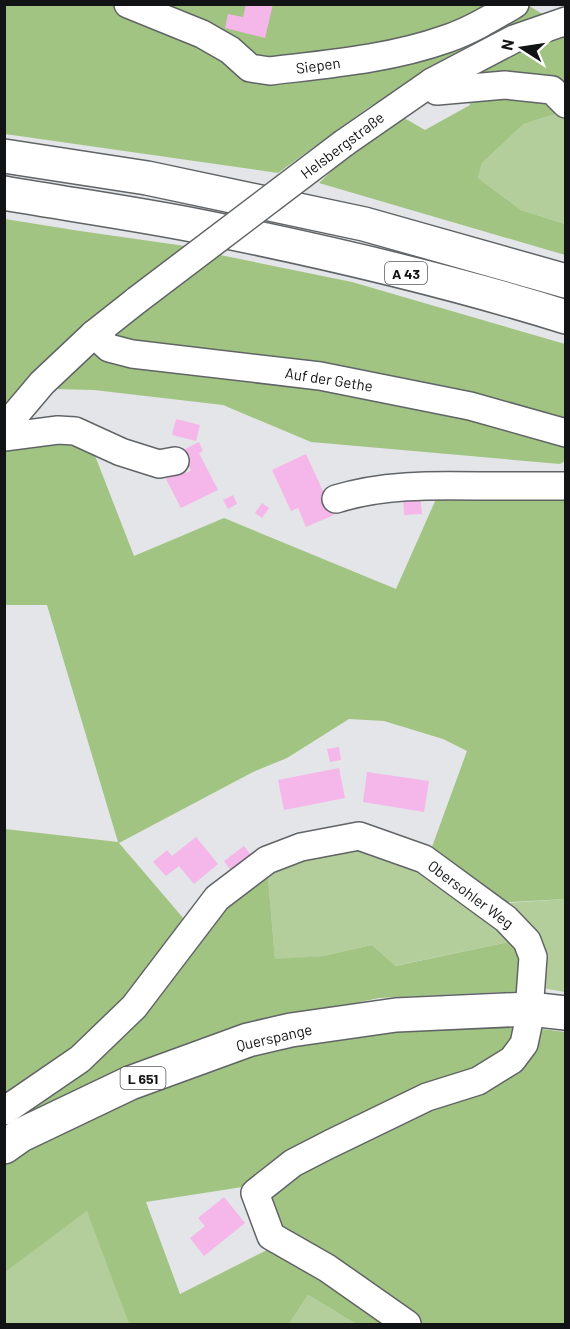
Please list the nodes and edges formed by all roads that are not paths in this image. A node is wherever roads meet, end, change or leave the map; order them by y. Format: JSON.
{"nodes":[{"id":1,"x":128,"y":4,"type":"edge"},
{"id":2,"x":515,"y":4,"type":"edge"},
{"id":3,"x":558,"y":16,"type":"edge"},
{"id":4,"x":432,"y":82,"type":"junction"},
{"id":5,"x":566,"y":104,"type":"edge"},
{"id":6,"x":4,"y":156,"type":"edge"},
{"id":7,"x":4,"y":193,"type":"edge"},
{"id":8,"x":566,"y":281,"type":"edge"},
{"id":9,"x":566,"y":317,"type":"edge"},
{"id":10,"x":94,"y":334,"type":"junction"},
{"id":11,"x":4,"y":428,"type":"edge"},
{"id":12,"x":566,"y":434,"type":"edge"},
{"id":13,"x":4,"y":437,"type":"edge"},
{"id":14,"x":175,"y":461,"type":"dead end"},
{"id":15,"x":566,"y":486,"type":"edge"},
{"id":16,"x":336,"y":499,"type":"dead end"},
{"id":17,"x":529,"y":1009,"type":"junction"},
{"id":18,"x":566,"y":1013,"type":"edge"},
{"id":19,"x":4,"y":1111,"type":"edge"},
{"id":20,"x":4,"y":1147,"type":"edge"},
{"id":21,"x":407,"y":1324,"type":"edge"}],
"edges":[{"from":1,"to":2,"type":"street","name":"Siepen"},
{"from":3,"to":4,"type":"street","name":"Helsbergstraße"},
{"from":4,"to":5,"type":"street"},
{"from":4,"to":10,"type":"street","name":"Helsbergstraße","bridge":true},
{"from":6,"to":8,"type":"main road","number":"A 43"},
{"from":7,"to":9,"type":"main road","number":"A 43"},
{"from":10,"to":11,"type":"street","name":"Helsbergstraße"},
{"from":10,"to":12,"type":"street","name":"Auf der Gethe"},
{"from":13,"to":14,"type":"street"},
{"from":15,"to":16,"type":"street"},
{"from":17,"to":18,"type":"main road","name":"Querspange","number":"L 651"},
{"from":17,"to":19,"type":"street","name":"Obersohler Weg"},
{"from":17,"to":20,"type":"main road","name":"Querspange","number":"L 651"},
{"from":17,"to":21,"type":"street","name":"Obersohler Weg"}]}
